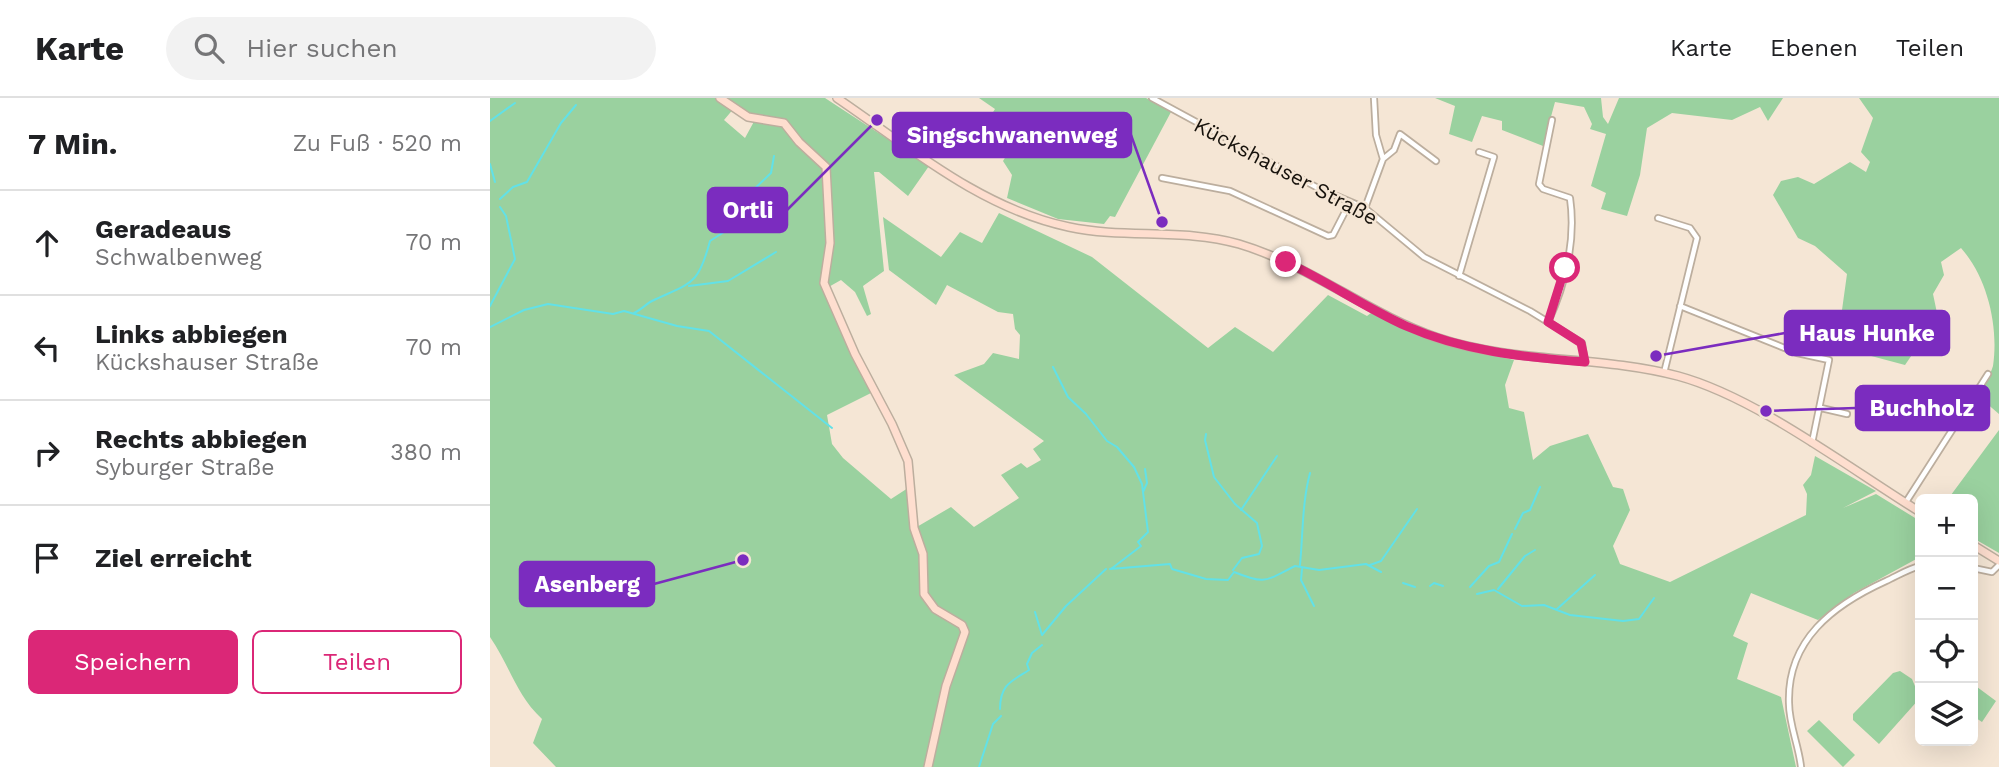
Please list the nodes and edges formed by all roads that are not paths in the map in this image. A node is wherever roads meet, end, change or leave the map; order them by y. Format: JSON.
{"nodes":[{"id":1,"x":720,"y":98,"type":"edge"},
{"id":2,"x":837,"y":98,"type":"edge"},
{"id":3,"x":1152,"y":98,"type":"edge"},
{"id":4,"x":1374,"y":98,"type":"edge"},
{"id":5,"x":1552,"y":120,"type":"dead end"},
{"id":6,"x":1479,"y":152,"type":"dead end"},
{"id":7,"x":1383,"y":159,"type":"junction"},
{"id":8,"x":1436,"y":161,"type":"dead end"},
{"id":9,"x":1162,"y":178,"type":"dead end"},
{"id":10,"x":1350,"y":202,"type":"junction"},
{"id":11,"x":1365,"y":208,"type":"junction"},
{"id":12,"x":1658,"y":218,"type":"dead end"},
{"id":13,"x":1459,"y":276,"type":"junction"},
{"id":14,"x":1680,"y":306,"type":"junction"},
{"id":15,"x":1548,"y":322,"type":"junction"},
{"id":16,"x":1585,"y":362,"type":"junction"},
{"id":17,"x":1664,"y":373,"type":"junction"},
{"id":18,"x":1989,"y":373,"type":"dead end"},
{"id":19,"x":1821,"y":408,"type":"junction"},
{"id":20,"x":1847,"y":414,"type":"dead end"},
{"id":21,"x":1811,"y":444,"type":"junction"},
{"id":22,"x":1906,"y":503,"type":"junction"},
{"id":23,"x":1915,"y":509,"type":"edge"},
{"id":24,"x":1978,"y":548,"type":"edge"},
{"id":25,"x":1999,"y":563,"type":"edge"},
{"id":26,"x":1915,"y":568,"type":"edge"},
{"id":27,"x":1978,"y":570,"type":"edge"},
{"id":28,"x":928,"y":767,"type":"edge"},
{"id":29,"x":1801,"y":767,"type":"edge"}],
"edges":[{"from":1,"to":28,"type":"street"},
{"from":2,"to":16,"type":"street"},
{"from":3,"to":10,"type":"street","name":"Kückshauser Straße"},
{"from":4,"to":7,"type":"street"},
{"from":5,"to":15,"type":"street"},
{"from":6,"to":13,"type":"street"},
{"from":7,"to":8,"type":"street"},
{"from":7,"to":11,"type":"street"},
{"from":9,"to":10,"type":"street"},
{"from":10,"to":11,"type":"street","name":"Kückshauser Straße"},
{"from":11,"to":13,"type":"street","name":"Kückshauser Straße"},
{"from":12,"to":14,"type":"street"},
{"from":13,"to":15,"type":"street","name":"Kückshauser Straße"},
{"from":14,"to":17,"type":"street"},
{"from":14,"to":19,"type":"street"},
{"from":15,"to":16,"type":"street","name":"Kückshauser Straße"},
{"from":16,"to":17,"type":"street"},
{"from":17,"to":21,"type":"street"},
{"from":18,"to":22,"type":"street"},
{"from":19,"to":20,"type":"street"},
{"from":19,"to":21,"type":"street"},
{"from":21,"to":22,"type":"street"},
{"from":22,"to":23,"type":"street"},
{"from":24,"to":25,"type":"street"},
{"from":25,"to":27,"type":"street"},
{"from":26,"to":29,"type":"street"}]}
